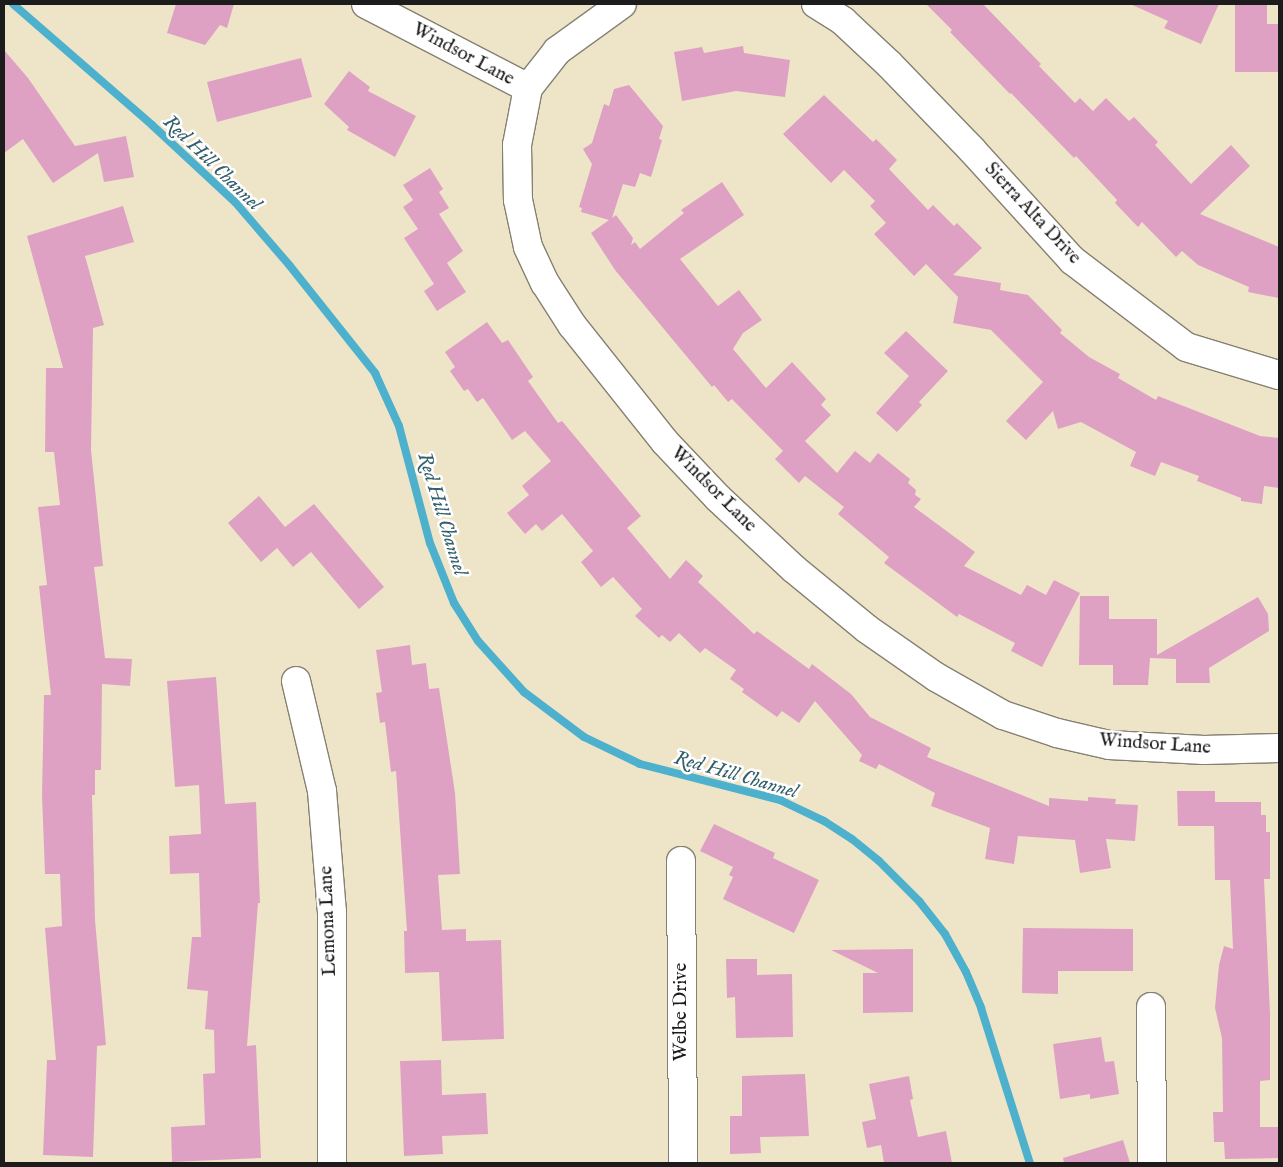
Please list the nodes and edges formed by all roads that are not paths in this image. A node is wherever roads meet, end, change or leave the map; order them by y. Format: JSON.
{"nodes":[{"id":1,"x":366,"y":4,"type":"edge"},
{"id":2,"x":622,"y":4,"type":"edge"},
{"id":3,"x":816,"y":4,"type":"edge"},
{"id":4,"x":528,"y":88,"type":"junction"},
{"id":5,"x":1279,"y":375,"type":"edge"},
{"id":6,"x":296,"y":681,"type":"dead end"},
{"id":7,"x":1279,"y":748,"type":"edge"},
{"id":8,"x":681,"y":861,"type":"dead end"},
{"id":9,"x":1151,"y":1007,"type":"dead end"},
{"id":10,"x":332,"y":1163,"type":"edge"},
{"id":11,"x":683,"y":1163,"type":"edge"},
{"id":12,"x":1152,"y":1163,"type":"edge"}],
"edges":[{"from":1,"to":4,"type":"street","name":"Windsor Lane"},
{"from":2,"to":4,"type":"street"},
{"from":3,"to":5,"type":"street","name":"Sierra Alta Drive"},
{"from":4,"to":7,"type":"street","name":"Windsor Lane"},
{"from":6,"to":10,"type":"street","name":"Lemona Lane"},
{"from":8,"to":11,"type":"street","name":"Welbe Drive"},
{"from":9,"to":12,"type":"street"}]}
